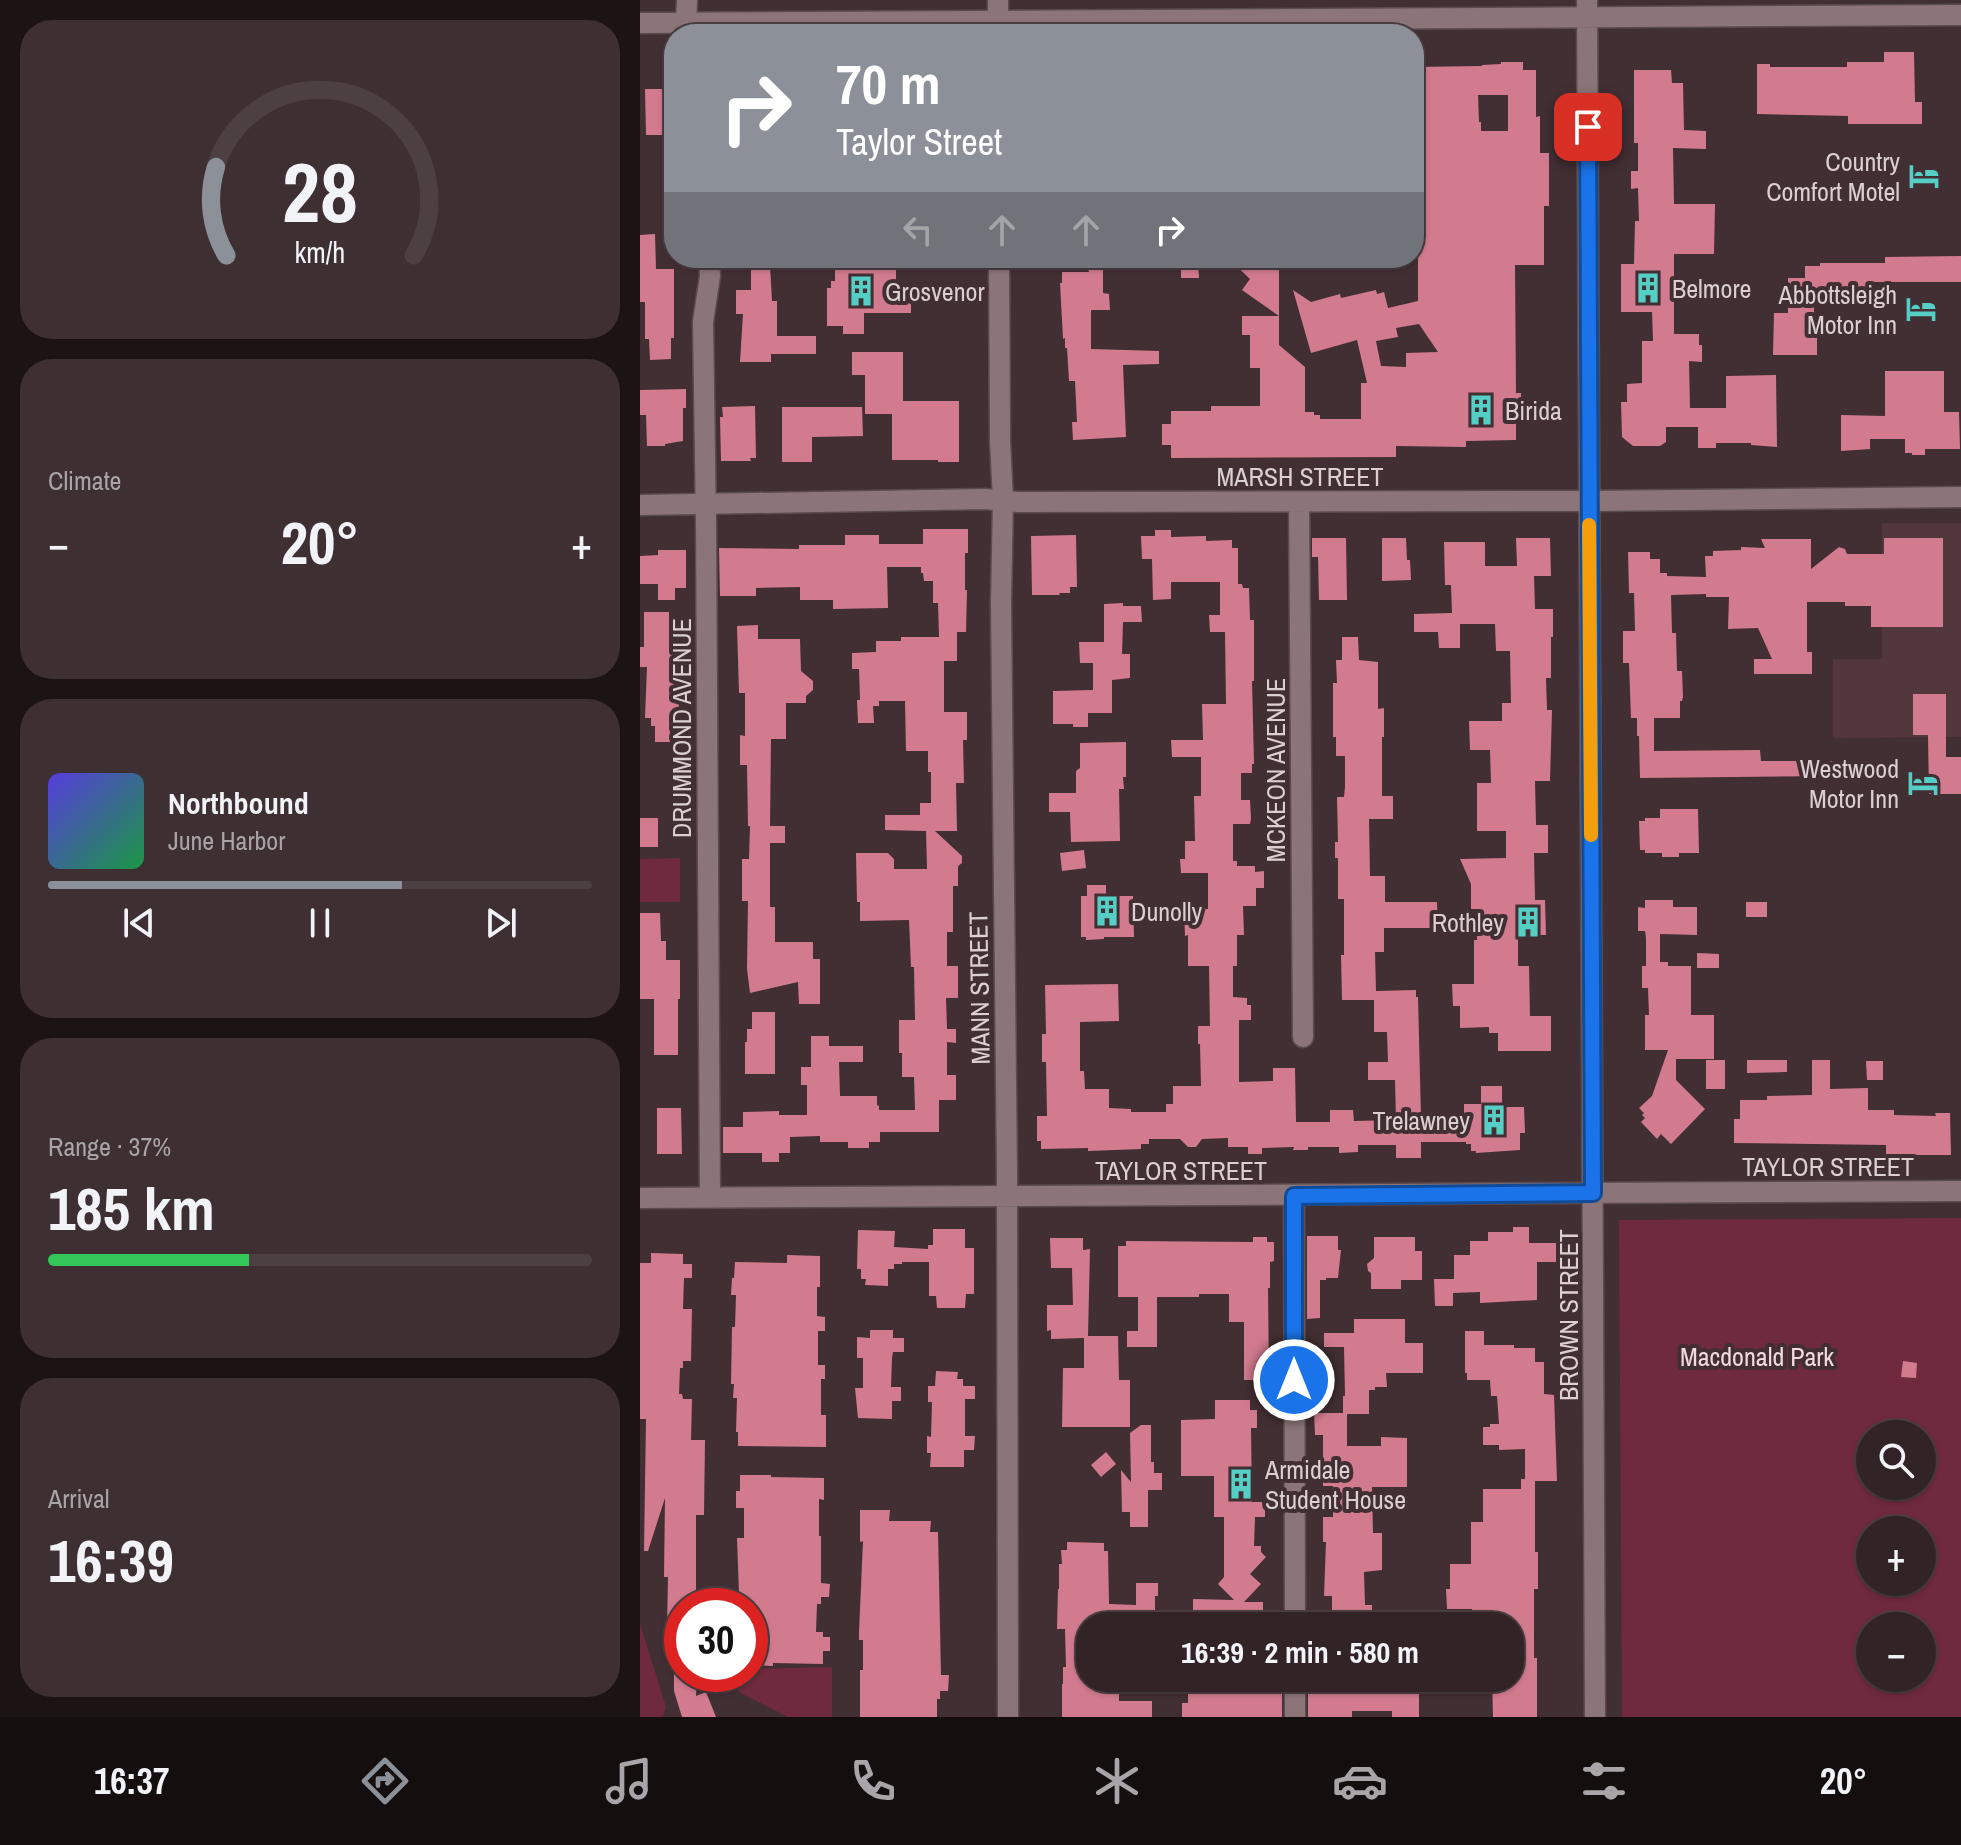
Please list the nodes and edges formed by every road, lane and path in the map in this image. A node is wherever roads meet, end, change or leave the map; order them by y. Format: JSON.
{"nodes":[{"id":1,"x":687,"y":0,"type":"edge"},
{"id":2,"x":998,"y":0,"type":"edge"},
{"id":3,"x":1587,"y":9,"type":"edge"},
{"id":4,"x":1961,"y":15,"type":"edge"},
{"id":5,"x":640,"y":23,"type":"edge"},
{"id":6,"x":686,"y":23,"type":"junction"},
{"id":7,"x":748,"y":24,"type":"edge"},
{"id":8,"x":998,"y":24,"type":"edge"},
{"id":9,"x":1320,"y":24,"type":"edge"},
{"id":10,"x":710,"y":268,"type":"edge"},
{"id":11,"x":999,"y":268,"type":"edge"},
{"id":12,"x":1961,"y":497,"type":"edge"},
{"id":13,"x":1003,"y":500,"type":"junction"},
{"id":14,"x":1589,"y":501,"type":"junction"},
{"id":15,"x":1299,"y":502,"type":"junction"},
{"id":16,"x":640,"y":505,"type":"edge"},
{"id":17,"x":706,"y":505,"type":"junction"},
{"id":18,"x":1303,"y":1037,"type":"dead end"},
{"id":19,"x":1961,"y":1191,"type":"edge"},
{"id":20,"x":1593,"y":1193,"type":"junction"},
{"id":21,"x":1007,"y":1195,"type":"junction"},
{"id":22,"x":1294,"y":1196,"type":"junction"},
{"id":23,"x":640,"y":1198,"type":"edge"},
{"id":24,"x":710,"y":1198,"type":"junction"},
{"id":25,"x":1295,"y":1612,"type":"edge"},
{"id":26,"x":1295,"y":1692,"type":"edge"},
{"id":27,"x":1008,"y":1717,"type":"edge"},
{"id":28,"x":1295,"y":1717,"type":"edge"},
{"id":29,"x":1595,"y":1717,"type":"edge"}],
"edges":[{"from":1,"to":6,"type":"street"},
{"from":2,"to":8,"type":"street"},
{"from":3,"to":4,"type":"street"},
{"from":3,"to":9,"type":"street"},
{"from":3,"to":14,"type":"street","name":"BROWN STREET"},
{"from":5,"to":6,"type":"street"},
{"from":6,"to":7,"type":"street"},
{"from":10,"to":17,"type":"street","name":"DRUMMOND AVENUE"},
{"from":11,"to":13,"type":"street","name":"MANN STREET"},
{"from":12,"to":14,"type":"street","name":"MARSH STREET"},
{"from":13,"to":15,"type":"street","name":"MARSH STREET"},
{"from":13,"to":17,"type":"street","name":"MARSH STREET"},
{"from":13,"to":21,"type":"street","name":"MANN STREET"},
{"from":14,"to":15,"type":"street","name":"MARSH STREET"},
{"from":14,"to":20,"type":"street","name":"BROWN STREET"},
{"from":15,"to":18,"type":"street","name":"MCKEON AVENUE"},
{"from":16,"to":17,"type":"street","name":"MARSH STREET"},
{"from":17,"to":24,"type":"street","name":"DRUMMOND AVENUE"},
{"from":19,"to":20,"type":"street","name":"TAYLOR STREET"},
{"from":20,"to":22,"type":"street","name":"TAYLOR STREET"},
{"from":20,"to":29,"type":"street","name":"BROWN STREET"},
{"from":21,"to":22,"type":"street","name":"TAYLOR STREET"},
{"from":21,"to":24,"type":"street","name":"TAYLOR STREET"},
{"from":21,"to":27,"type":"street","name":"MANN STREET"},
{"from":22,"to":25,"type":"street"},
{"from":23,"to":24,"type":"street","name":"TAYLOR STREET"},
{"from":26,"to":28,"type":"street"}]}
